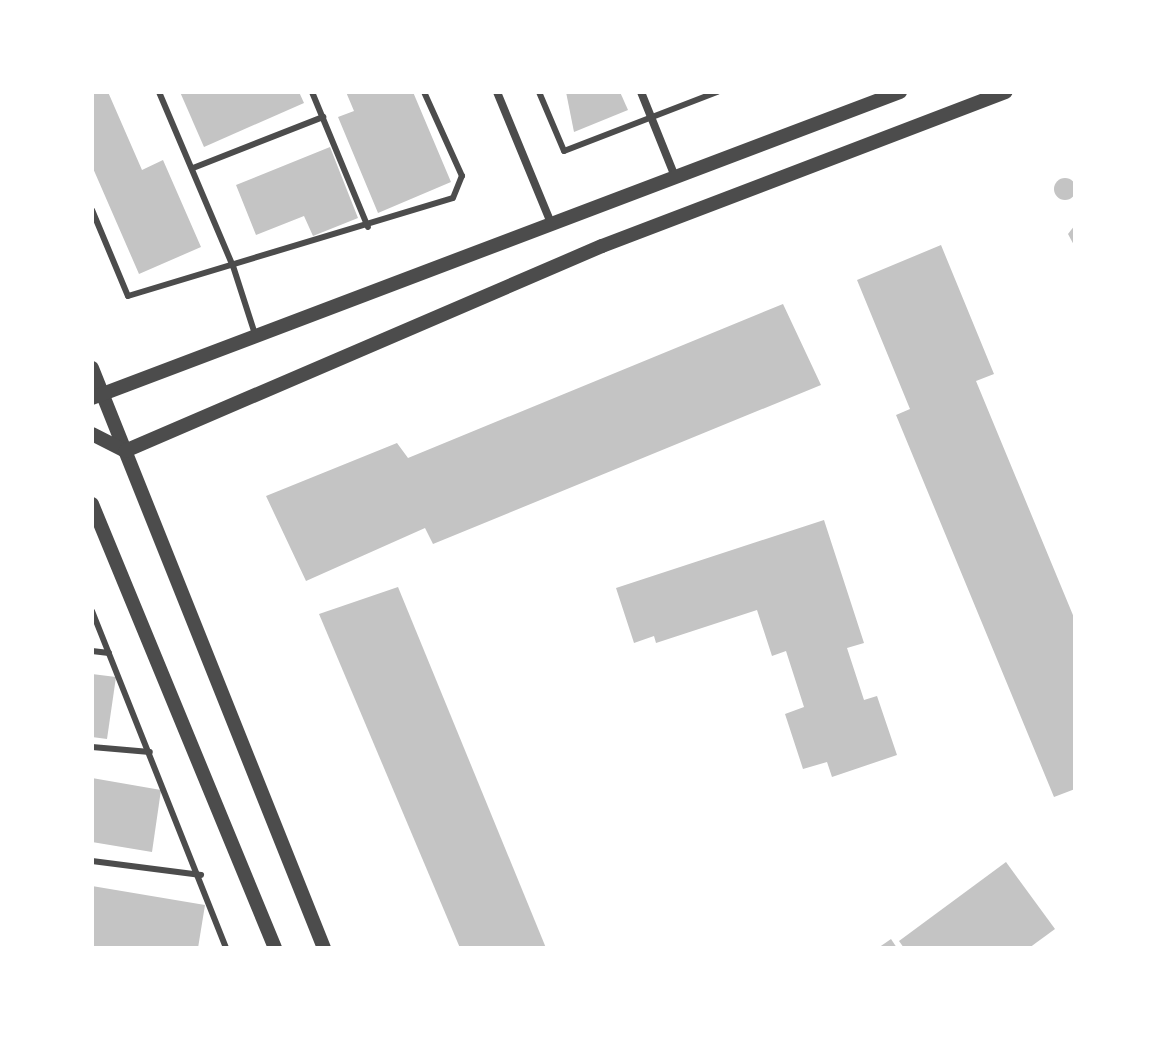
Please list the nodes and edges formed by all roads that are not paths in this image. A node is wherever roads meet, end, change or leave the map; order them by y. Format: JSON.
{"nodes":[{"id":1,"x":159,"y":92,"type":"edge"},
{"id":2,"x":312,"y":92,"type":"edge"},
{"id":3,"x":424,"y":92,"type":"edge"},
{"id":4,"x":497,"y":92,"type":"edge"},
{"id":5,"x":539,"y":92,"type":"edge"},
{"id":6,"x":641,"y":92,"type":"edge"},
{"id":7,"x":717,"y":92,"type":"edge"},
{"id":8,"x":900,"y":92,"type":"edge"},
{"id":9,"x":1006,"y":92,"type":"edge"},
{"id":10,"x":323,"y":117,"type":"junction"},
{"id":11,"x":652,"y":119,"type":"junction"},
{"id":12,"x":193,"y":168,"type":"junction"},
{"id":13,"x":677,"y":180,"type":"junction"},
{"id":14,"x":92,"y":210,"type":"edge"},
{"id":15,"x":551,"y":223,"type":"junction"},
{"id":16,"x":368,"y":227,"type":"junction"},
{"id":17,"x":233,"y":266,"type":"junction"},
{"id":18,"x":255,"y":334,"type":"junction"},
{"id":19,"x":92,"y":368,"type":"edge"},
{"id":20,"x":98,"y":396,"type":"edge"},
{"id":21,"x":92,"y":434,"type":"edge"},
{"id":22,"x":125,"y":451,"type":"junction"},
{"id":23,"x":92,"y":504,"type":"edge"},
{"id":24,"x":92,"y":611,"type":"edge"},
{"id":25,"x":92,"y":651,"type":"edge"},
{"id":26,"x":109,"y":653,"type":"junction"},
{"id":27,"x":92,"y":747,"type":"edge"},
{"id":28,"x":150,"y":752,"type":"junction"},
{"id":29,"x":92,"y":861,"type":"edge"},
{"id":30,"x":201,"y":875,"type":"junction"},
{"id":31,"x":226,"y":948,"type":"edge"},
{"id":32,"x":275,"y":948,"type":"edge"},
{"id":33,"x":324,"y":948,"type":"edge"}],
"edges":[{"from":1,"to":12,"type":"lane"},
{"from":2,"to":10,"type":"lane"},
{"from":3,"to":16,"type":"lane"},
{"from":4,"to":15,"type":"street"},
{"from":5,"to":11,"type":"lane"},
{"from":6,"to":11,"type":"street"},
{"from":7,"to":11,"type":"lane"},
{"from":8,"to":13,"type":"street"},
{"from":9,"to":22,"type":"street"},
{"from":10,"to":12,"type":"lane"},
{"from":10,"to":16,"type":"lane"},
{"from":11,"to":13,"type":"street"},
{"from":12,"to":17,"type":"lane"},
{"from":13,"to":15,"type":"street"},
{"from":14,"to":17,"type":"lane"},
{"from":15,"to":18,"type":"street"},
{"from":16,"to":17,"type":"lane"},
{"from":17,"to":18,"type":"lane"},
{"from":18,"to":20,"type":"street"},
{"from":19,"to":20,"type":"street"},
{"from":20,"to":22,"type":"street"},
{"from":21,"to":22,"type":"street"},
{"from":22,"to":33,"type":"street"},
{"from":23,"to":32,"type":"street"},
{"from":24,"to":26,"type":"lane"},
{"from":25,"to":26,"type":"lane"},
{"from":26,"to":28,"type":"lane"},
{"from":27,"to":28,"type":"lane"},
{"from":28,"to":30,"type":"lane"},
{"from":29,"to":30,"type":"lane"},
{"from":30,"to":31,"type":"lane"}]}
